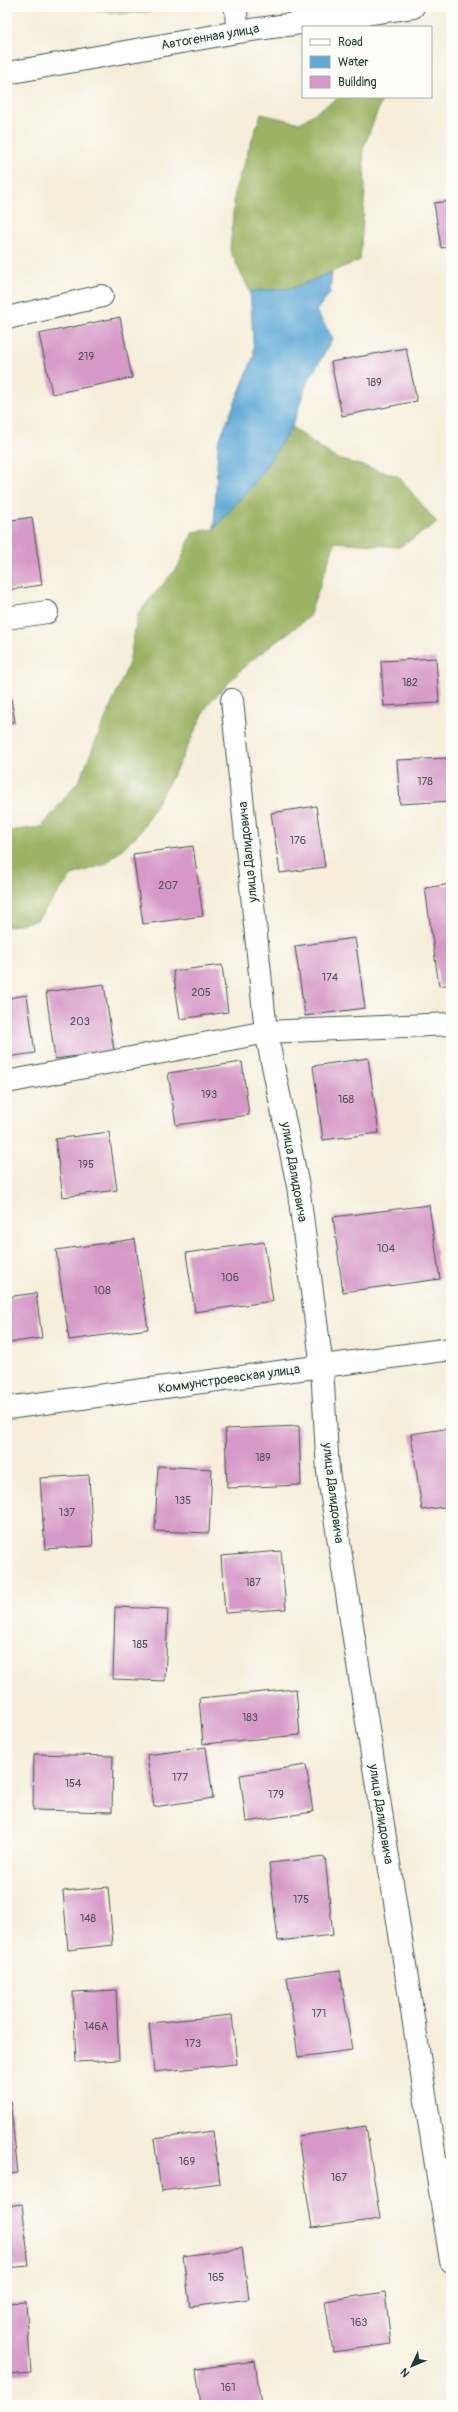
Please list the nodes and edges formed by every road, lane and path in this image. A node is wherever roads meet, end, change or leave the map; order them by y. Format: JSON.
{"nodes":[{"id":1,"x":236,"y":7,"type":"edge"},
{"id":2,"x":413,"y":7,"type":"edge"},
{"id":3,"x":236,"y":32,"type":"junction"},
{"id":4,"x":7,"y":73,"type":"edge"},
{"id":5,"x":102,"y":296,"type":"dead end"},
{"id":6,"x":7,"y":318,"type":"edge"},
{"id":7,"x":47,"y":612,"type":"dead end"},
{"id":8,"x":7,"y":618,"type":"edge"},
{"id":9,"x":232,"y":700,"type":"dead end"},
{"id":10,"x":451,"y":1024,"type":"edge"},
{"id":11,"x":266,"y":1032,"type":"junction"},
{"id":12,"x":7,"y":1082,"type":"edge"},
{"id":13,"x":451,"y":1349,"type":"edge"},
{"id":14,"x":322,"y":1367,"type":"junction"},
{"id":15,"x":7,"y":1408,"type":"edge"},
{"id":16,"x":451,"y":2261,"type":"edge"}],
"edges":[{"from":1,"to":3,"type":"street"},
{"from":2,"to":3,"type":"street","name":"Автогенная улица"},
{"from":3,"to":4,"type":"street","name":"Автогенная улица"},
{"from":5,"to":6,"type":"street"},
{"from":7,"to":8,"type":"street"},
{"from":9,"to":11,"type":"street","name":"улица Далидовича"},
{"from":10,"to":11,"type":"street"},
{"from":11,"to":12,"type":"street"},
{"from":11,"to":14,"type":"street","name":"улица Далидовича"},
{"from":13,"to":14,"type":"street","name":"Коммунстроевская улица"},
{"from":14,"to":15,"type":"street","name":"Коммунстроевская улица"},
{"from":14,"to":16,"type":"street","name":"улица Далидовича"}]}
